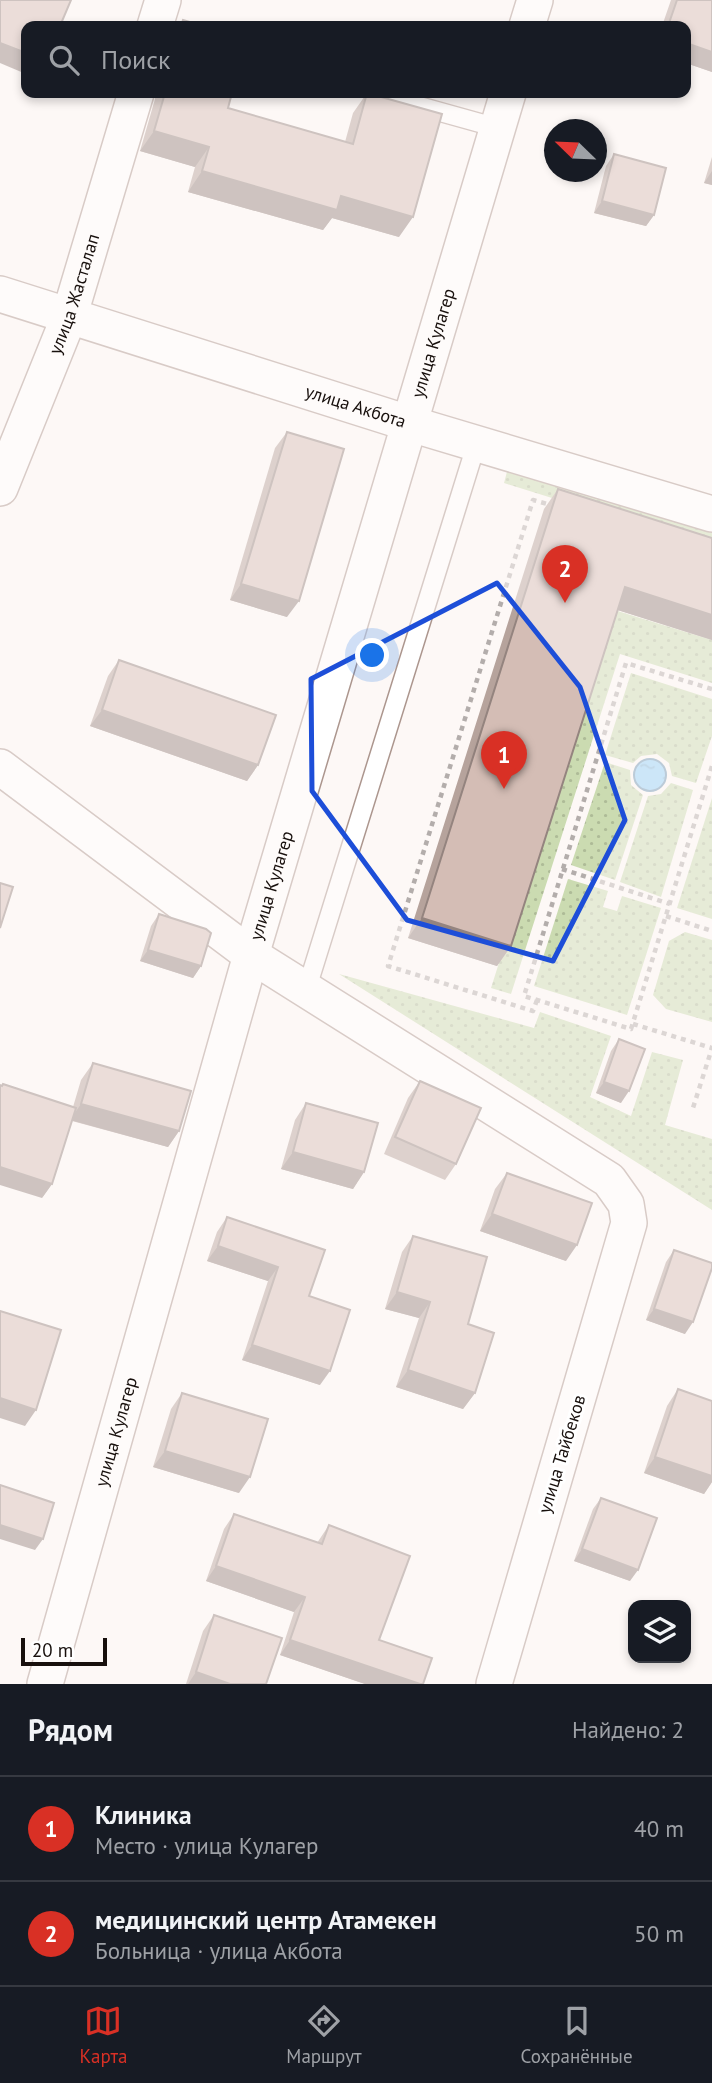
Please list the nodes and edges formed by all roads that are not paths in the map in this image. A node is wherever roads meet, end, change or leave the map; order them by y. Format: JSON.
{"nodes":[{"id":1,"x":163,"y":0,"type":"edge"},
{"id":2,"x":535,"y":0,"type":"edge"},
{"id":3,"x":157,"y":21,"type":"edge"},
{"id":4,"x":529,"y":21,"type":"edge"},
{"id":5,"x":135,"y":98,"type":"edge"},
{"id":6,"x":390,"y":98,"type":"edge"},
{"id":7,"x":507,"y":98,"type":"edge"},
{"id":8,"x":498,"y":128,"type":"junction"},
{"id":9,"x":0,"y":294,"type":"edge"},
{"id":10,"x":69,"y":317,"type":"junction"},
{"id":11,"x":411,"y":424,"type":"junction"},
{"id":12,"x":477,"y":442,"type":"junction"},
{"id":13,"x":0,"y":488,"type":"edge"},
{"id":14,"x":712,"y":514,"type":"edge"},
{"id":15,"x":0,"y":767,"type":"edge"},
{"id":16,"x":251,"y":955,"type":"junction"},
{"id":17,"x":306,"y":991,"type":"junction"},
{"id":18,"x":45,"y":1684,"type":"edge"},
{"id":19,"x":494,"y":1684,"type":"edge"}],
"edges":[{"from":1,"to":3,"type":"street"},
{"from":2,"to":4,"type":"street"},
{"from":5,"to":10,"type":"street","name":"улица Жасталап"},
{"from":6,"to":8,"type":"lane"},
{"from":7,"to":8,"type":"street","name":"улица Кулагер"},
{"from":8,"to":11,"type":"street","name":"улица Кулагер"},
{"from":9,"to":10,"type":"street","name":"улица Акбота"},
{"from":10,"to":11,"type":"street","name":"улица Акбота"},
{"from":10,"to":13,"type":"street","name":"улица Жасталап"},
{"from":11,"to":12,"type":"street","name":"улица Акбота"},
{"from":11,"to":16,"type":"street","name":"улица Кулагер"},
{"from":12,"to":14,"type":"street","name":"улица Акбота"},
{"from":12,"to":17,"type":"lane"},
{"from":15,"to":16,"type":"street"},
{"from":16,"to":17,"type":"street"},
{"from":16,"to":18,"type":"street","name":"улица Кулагер"},
{"from":17,"to":19,"type":"street","name":"улица Тайбеков"}]}
